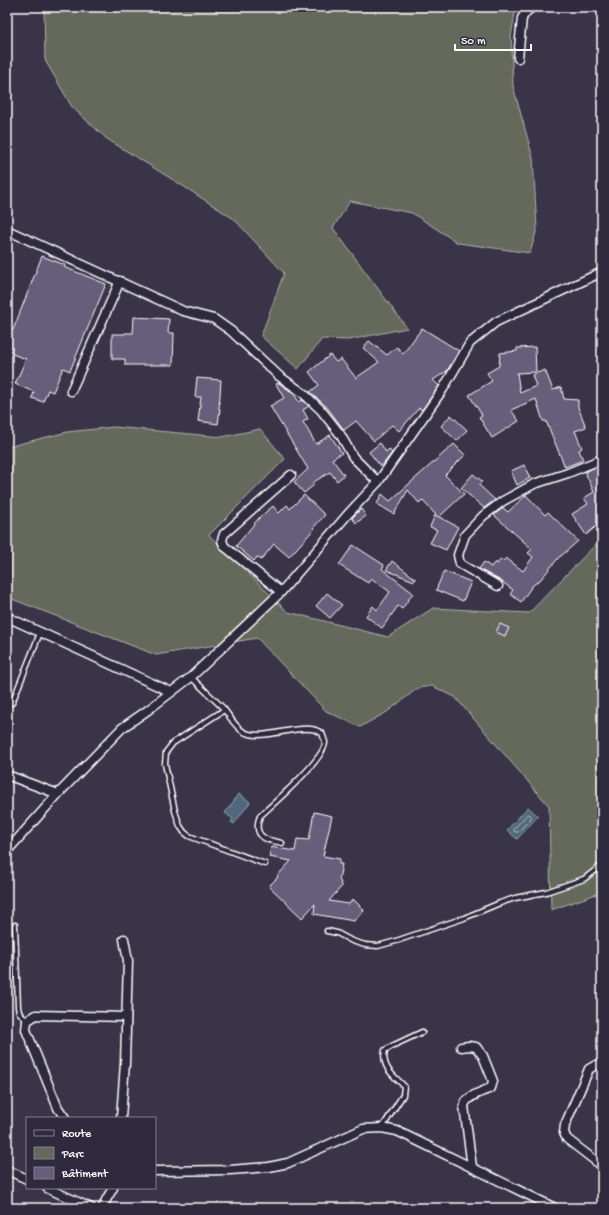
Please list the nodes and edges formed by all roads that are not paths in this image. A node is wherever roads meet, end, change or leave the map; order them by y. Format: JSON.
{"nodes":[{"id":1,"x":533,"y":7,"type":"edge"},
{"id":2,"x":518,"y":58,"type":"dead end"},
{"id":3,"x":7,"y":230,"type":"edge"},
{"id":4,"x":602,"y":272,"type":"edge"},
{"id":5,"x":120,"y":281,"type":"junction"},
{"id":6,"x":71,"y":391,"type":"dead end"},
{"id":7,"x":602,"y":459,"type":"edge"},
{"id":8,"x":291,"y":475,"type":"dead end"},
{"id":9,"x":378,"y":482,"type":"junction"},
{"id":10,"x":498,"y":586,"type":"dead end"},
{"id":11,"x":281,"y":592,"type":"junction"},
{"id":12,"x":7,"y":617,"type":"edge"},
{"id":13,"x":40,"y":633,"type":"junction"},
{"id":14,"x":191,"y":677,"type":"junction"},
{"id":15,"x":171,"y":692,"type":"junction"},
{"id":16,"x":12,"y":703,"type":"dead end"},
{"id":17,"x":224,"y":710,"type":"junction"},
{"id":18,"x":7,"y":775,"type":"edge"},
{"id":19,"x":58,"y":794,"type":"junction"},
{"id":20,"x":282,"y":843,"type":"dead end"},
{"id":21,"x":7,"y":851,"type":"edge"},
{"id":22,"x":265,"y":864,"type":"dead end"},
{"id":23,"x":602,"y":864,"type":"edge"},
{"id":24,"x":15,"y":925,"type":"dead end"},
{"id":25,"x":328,"y":931,"type":"dead end"},
{"id":26,"x":124,"y":939,"type":"dead end"},
{"id":27,"x":126,"y":1017,"type":"junction"},
{"id":28,"x":27,"y":1021,"type":"junction"},
{"id":29,"x":422,"y":1032,"type":"dead end"},
{"id":30,"x":461,"y":1047,"type":"dead end"},
{"id":31,"x":602,"y":1064,"type":"edge"},
{"id":32,"x":64,"y":1117,"type":"edge"},
{"id":33,"x":121,"y":1117,"type":"edge"},
{"id":34,"x":382,"y":1128,"type":"junction"},
{"id":35,"x":602,"y":1166,"type":"edge"},
{"id":36,"x":472,"y":1167,"type":"junction"},
{"id":37,"x":7,"y":1170,"type":"edge"},
{"id":38,"x":156,"y":1171,"type":"edge"},
{"id":39,"x":26,"y":1179,"type":"edge"},
{"id":40,"x":49,"y":1189,"type":"edge"},
{"id":41,"x":112,"y":1189,"type":"edge"},
{"id":42,"x":91,"y":1208,"type":"edge"},
{"id":43,"x":103,"y":1208,"type":"edge"},
{"id":44,"x":555,"y":1208,"type":"edge"}],
"edges":[{"from":1,"to":2,"type":"street"},
{"from":3,"to":5,"type":"street"},
{"from":4,"to":9,"type":"street"},
{"from":5,"to":6,"type":"street"},
{"from":5,"to":9,"type":"street"},
{"from":7,"to":10,"type":"street"},
{"from":8,"to":11,"type":"street"},
{"from":9,"to":11,"type":"street"},
{"from":11,"to":14,"type":"street"},
{"from":12,"to":13,"type":"street"},
{"from":13,"to":15,"type":"street"},
{"from":13,"to":16,"type":"lane"},
{"from":14,"to":15,"type":"street"},
{"from":14,"to":17,"type":"lane"},
{"from":15,"to":19,"type":"street"},
{"from":17,"to":20,"type":"lane"},
{"from":17,"to":22,"type":"lane"},
{"from":18,"to":19,"type":"street"},
{"from":19,"to":21,"type":"street"},
{"from":23,"to":25,"type":"lane"},
{"from":24,"to":28,"type":"lane"},
{"from":26,"to":27,"type":"street"},
{"from":27,"to":28,"type":"street"},
{"from":27,"to":33,"type":"street"},
{"from":28,"to":32,"type":"street"},
{"from":29,"to":34,"type":"lane"},
{"from":30,"to":36,"type":"street"},
{"from":31,"to":35,"type":"street"},
{"from":34,"to":36,"type":"street"},
{"from":34,"to":38,"type":"street"},
{"from":36,"to":44,"type":"street"},
{"from":37,"to":39,"type":"street"},
{"from":40,"to":42,"type":"street"},
{"from":41,"to":43,"type":"street"}]}
